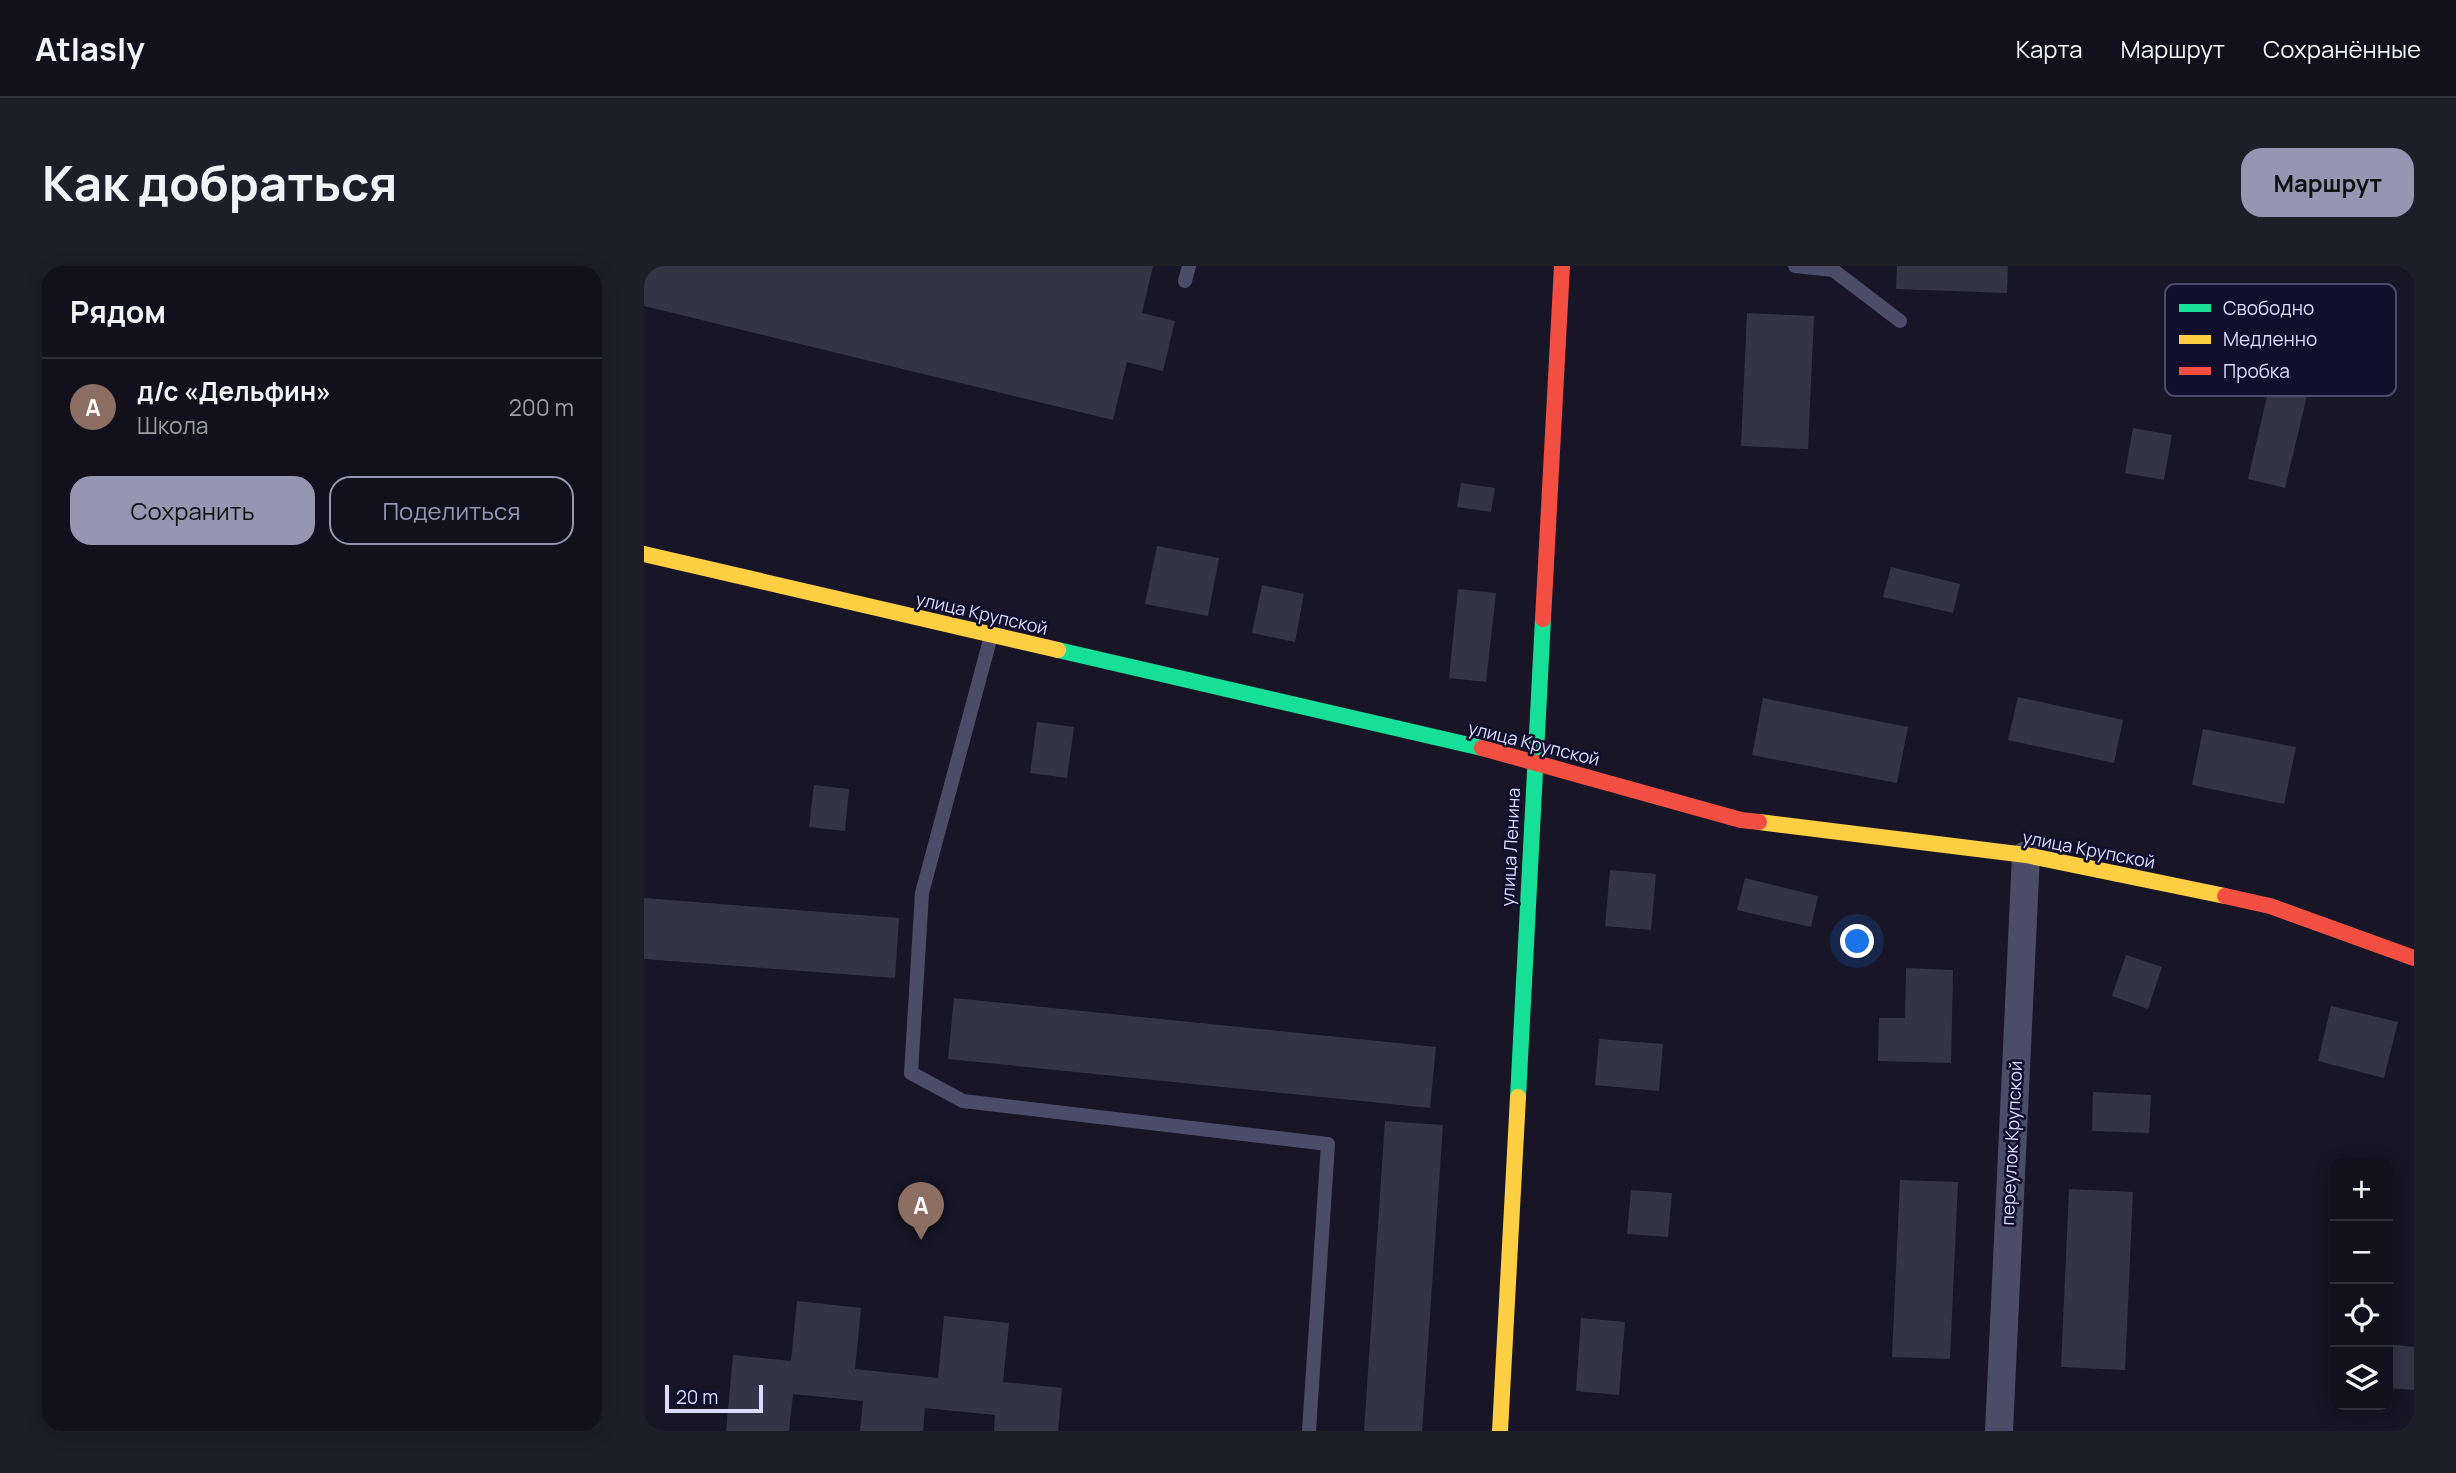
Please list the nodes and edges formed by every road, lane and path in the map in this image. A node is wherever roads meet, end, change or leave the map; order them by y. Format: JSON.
{"nodes":[{"id":1,"x":1189,"y":266,"type":"edge"},
{"id":2,"x":1562,"y":266,"type":"edge"},
{"id":3,"x":1795,"y":266,"type":"edge"},
{"id":4,"x":1185,"y":281,"type":"dead end"},
{"id":5,"x":1900,"y":321,"type":"dead end"},
{"id":6,"x":644,"y":554,"type":"edge"},
{"id":7,"x":992,"y":635,"type":"junction"},
{"id":8,"x":1534,"y":760,"type":"junction"},
{"id":9,"x":2026,"y":855,"type":"junction"},
{"id":10,"x":2414,"y":958,"type":"edge"},
{"id":11,"x":1309,"y":1431,"type":"edge"},
{"id":12,"x":1500,"y":1431,"type":"edge"},
{"id":13,"x":2000,"y":1431,"type":"edge"}],
"edges":[{"from":1,"to":4,"type":"lane"},
{"from":2,"to":8,"type":"street","name":"улица Ленина"},
{"from":3,"to":5,"type":"lane"},
{"from":6,"to":7,"type":"street","name":"улица Крупской"},
{"from":7,"to":8,"type":"street","name":"улица Крупской"},
{"from":7,"to":11,"type":"lane"},
{"from":8,"to":9,"type":"street","name":"улица Крупской"},
{"from":8,"to":12,"type":"street","name":"улица Ленина"},
{"from":9,"to":10,"type":"street","name":"улица Крупской"},
{"from":9,"to":13,"type":"street","name":"переулок Крупской"}]}
